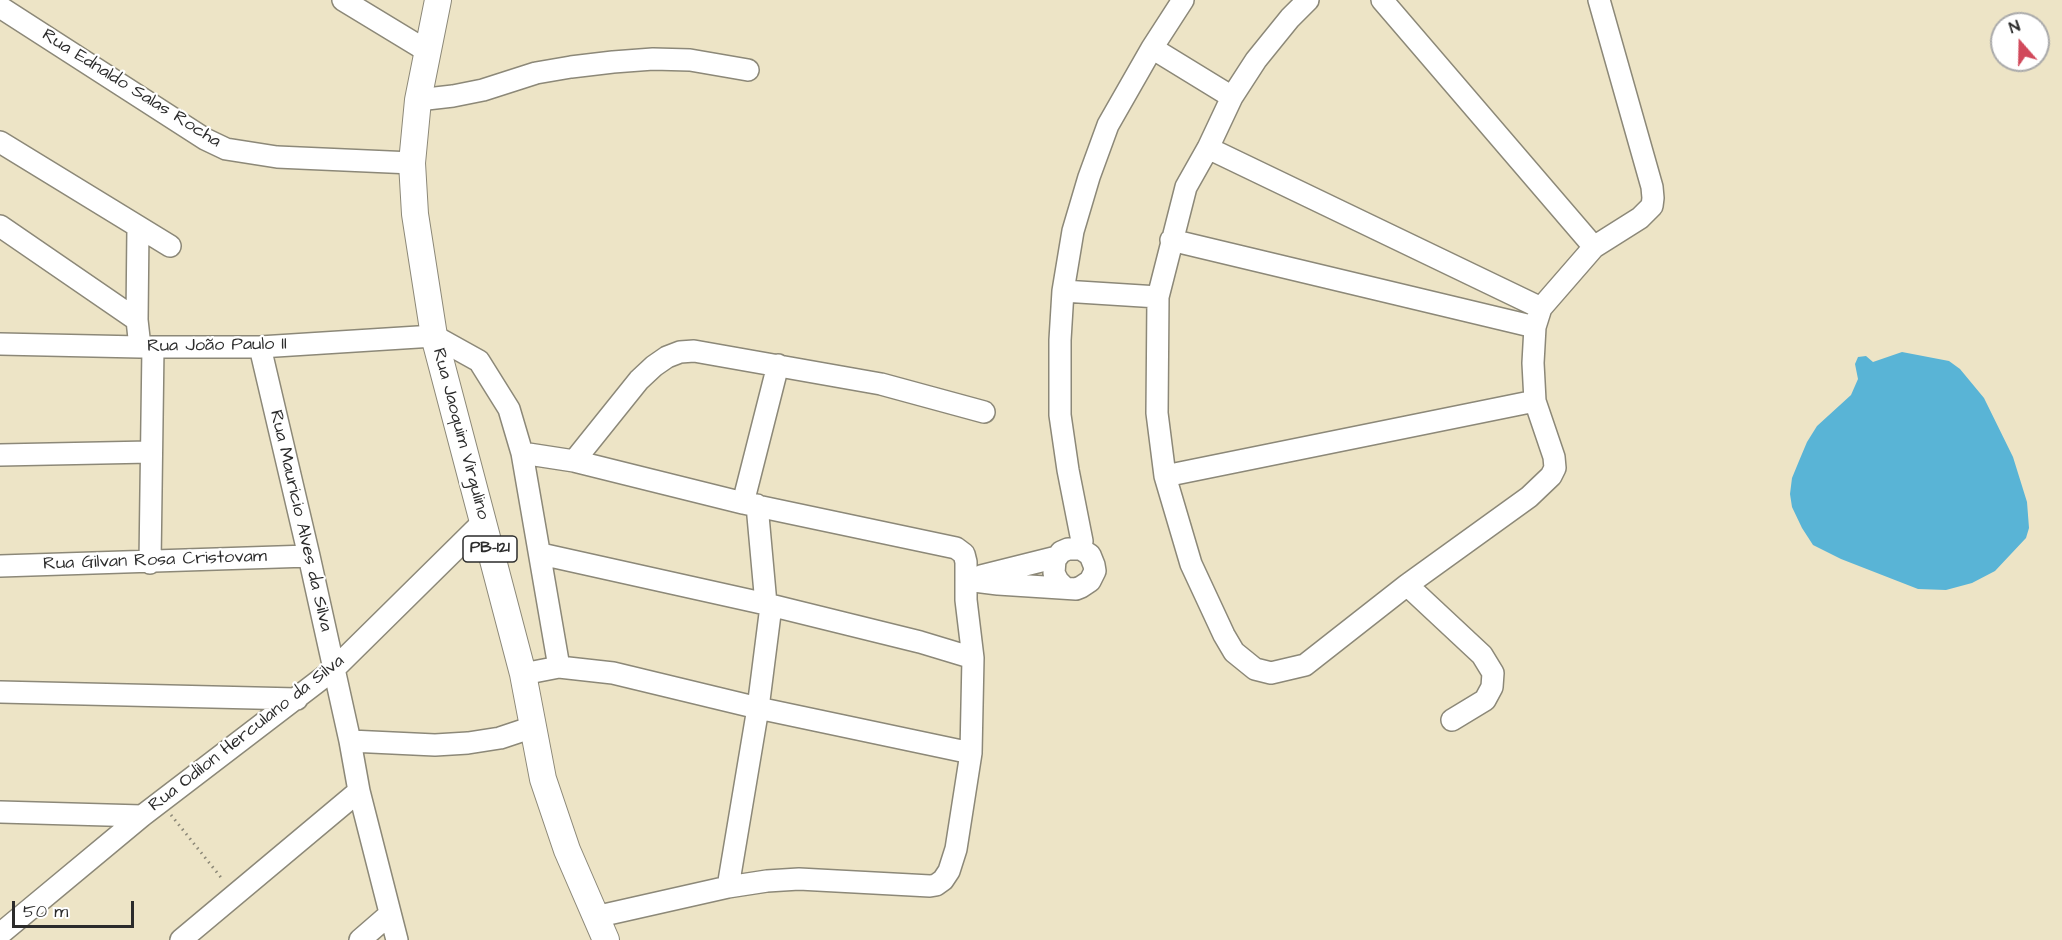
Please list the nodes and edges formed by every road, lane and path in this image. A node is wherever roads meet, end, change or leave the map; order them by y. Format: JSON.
{"nodes":[{"id":1,"x":343,"y":0,"type":"edge"},
{"id":2,"x":438,"y":0,"type":"edge"},
{"id":3,"x":1183,"y":0,"type":"edge"},
{"id":4,"x":1308,"y":0,"type":"edge"},
{"id":5,"x":1382,"y":0,"type":"edge"},
{"id":6,"x":1599,"y":0,"type":"edge"},
{"id":7,"x":0,"y":7,"type":"edge"},
{"id":8,"x":1152,"y":48,"type":"junction"},
{"id":9,"x":427,"y":51,"type":"junction"},
{"id":10,"x":748,"y":70,"type":"dead end"},
{"id":11,"x":1232,"y":97,"type":"junction"},
{"id":12,"x":418,"y":100,"type":"junction"},
{"id":13,"x":0,"y":142,"type":"edge"},
{"id":14,"x":1208,"y":148,"type":"junction"},
{"id":15,"x":412,"y":163,"type":"junction"},
{"id":16,"x":0,"y":226,"type":"edge"},
{"id":17,"x":138,"y":227,"type":"junction"},
{"id":18,"x":1172,"y":240,"type":"junction"},
{"id":19,"x":170,"y":246,"type":"dead end"},
{"id":20,"x":1594,"y":247,"type":"junction"},
{"id":21,"x":1063,"y":291,"type":"junction"},
{"id":22,"x":1158,"y":297,"type":"junction"},
{"id":23,"x":1538,"y":318,"type":"junction"},
{"id":24,"x":136,"y":320,"type":"junction"},
{"id":25,"x":434,"y":336,"type":"junction"},
{"id":26,"x":0,"y":344,"type":"edge"},
{"id":27,"x":146,"y":347,"type":"junction"},
{"id":28,"x":260,"y":347,"type":"junction"},
{"id":29,"x":778,"y":365,"type":"junction"},
{"id":30,"x":1535,"y":401,"type":"junction"},
{"id":31,"x":984,"y":411,"type":"dead end"},
{"id":32,"x":150,"y":452,"type":"junction"},
{"id":33,"x":522,"y":453,"type":"junction"},
{"id":34,"x":0,"y":455,"type":"edge"},
{"id":35,"x":574,"y":461,"type":"junction"},
{"id":36,"x":1165,"y":476,"type":"junction"},
{"id":37,"x":750,"y":504,"type":"junction"},
{"id":38,"x":483,"y":522,"type":"junction"},
{"id":39,"x":1081,"y":549,"type":"junction"},
{"id":40,"x":541,"y":554,"type":"junction"},
{"id":41,"x":309,"y":556,"type":"junction"},
{"id":42,"x":1057,"y":557,"type":"junction"},
{"id":43,"x":150,"y":563,"type":"junction"},
{"id":44,"x":0,"y":566,"type":"edge"},
{"id":45,"x":966,"y":580,"type":"junction"},
{"id":46,"x":1407,"y":585,"type":"junction"},
{"id":47,"x":1064,"y":587,"type":"junction"},
{"id":48,"x":769,"y":605,"type":"junction"},
{"id":49,"x":973,"y":658,"type":"junction"},
{"id":50,"x":559,"y":667,"type":"junction"},
{"id":51,"x":333,"y":670,"type":"junction"},
{"id":52,"x":523,"y":674,"type":"junction"},
{"id":53,"x":0,"y":692,"type":"edge"},
{"id":54,"x":297,"y":699,"type":"junction"},
{"id":55,"x":758,"y":708,"type":"junction"},
{"id":56,"x":1452,"y":720,"type":"dead end"},
{"id":57,"x":534,"y":727,"type":"junction"},
{"id":58,"x":350,"y":741,"type":"junction"},
{"id":59,"x":972,"y":753,"type":"junction"},
{"id":60,"x":359,"y":791,"type":"junction"},
{"id":61,"x":161,"y":801,"type":"junction"},
{"id":62,"x":0,"y":812,"type":"edge"},
{"id":63,"x":142,"y":816,"type":"junction"},
{"id":64,"x":728,"y":887,"type":"junction"},
{"id":65,"x":235,"y":896,"type":"junction"},
{"id":66,"x":390,"y":914,"type":"junction"},
{"id":67,"x":4,"y":928,"type":"edge"},
{"id":68,"x":600,"y":928,"type":"edge"},
{"id":69,"x":181,"y":940,"type":"edge"},
{"id":70,"x":360,"y":940,"type":"edge"},
{"id":71,"x":397,"y":940,"type":"edge"}],
"edges":[{"from":1,"to":9,"type":"street"},
{"from":2,"to":9,"type":"main road","name":"Rua Jaoquim Virgulino","number":"PB-121"},
{"from":3,"to":8,"type":"street"},
{"from":4,"to":11,"type":"street"},
{"from":5,"to":20,"type":"street"},
{"from":6,"to":20,"type":"street"},
{"from":7,"to":15,"type":"street","name":"Rua Ednaldo Salas Rocha"},
{"from":8,"to":11,"type":"street"},
{"from":8,"to":21,"type":"street"},
{"from":9,"to":12,"type":"main road","name":"Rua Jaoquim Virgulino","number":"PB-121"},
{"from":10,"to":12,"type":"street"},
{"from":11,"to":14,"type":"street"},
{"from":12,"to":15,"type":"main road","name":"Rua Jaoquim Virgulino","number":"PB-121"},
{"from":13,"to":17,"type":"street"},
{"from":14,"to":18,"type":"street"},
{"from":14,"to":23,"type":"street"},
{"from":15,"to":25,"type":"main road","name":"Rua Jaoquim Virgulino","number":"PB-121"},
{"from":16,"to":24,"type":"street"},
{"from":17,"to":19,"type":"street"},
{"from":17,"to":24,"type":"street"},
{"from":18,"to":22,"type":"street"},
{"from":18,"to":23,"type":"street"},
{"from":20,"to":23,"type":"street"},
{"from":21,"to":22,"type":"street"},
{"from":21,"to":39,"type":"street"},
{"from":22,"to":36,"type":"street"},
{"from":23,"to":30,"type":"street"},
{"from":24,"to":27,"type":"street"},
{"from":25,"to":28,"type":"street","name":"Rua João Paulo II"},
{"from":25,"to":33,"type":"street"},
{"from":25,"to":38,"type":"main road","name":"Rua Jaoquim Virgulino","number":"PB-121"},
{"from":26,"to":27,"type":"street","name":"Rua João Paulo II"},
{"from":27,"to":28,"type":"street","name":"Rua João Paulo II"},
{"from":27,"to":32,"type":"street"},
{"from":28,"to":41,"type":"street","name":"Rua Mauricio Alves da Silva"},
{"from":29,"to":31,"type":"street"},
{"from":29,"to":35,"type":"street"},
{"from":29,"to":37,"type":"street"},
{"from":30,"to":36,"type":"street"},
{"from":30,"to":46,"type":"street"},
{"from":32,"to":34,"type":"street"},
{"from":32,"to":43,"type":"street"},
{"from":33,"to":35,"type":"street"},
{"from":33,"to":40,"type":"street"},
{"from":35,"to":37,"type":"street"},
{"from":36,"to":46,"type":"street"},
{"from":37,"to":45,"type":"street"},
{"from":37,"to":48,"type":"street"},
{"from":38,"to":51,"type":"street","name":"Rua Odilon Herculano da Silva"},
{"from":38,"to":52,"type":"main road","name":"Rua Jaoquim Virgulino","number":"PB-121"},
{"from":39,"to":42,"type":"street"},
{"from":39,"to":47,"type":"street"},
{"from":40,"to":48,"type":"street"},
{"from":40,"to":50,"type":"street"},
{"from":41,"to":43,"type":"street","name":"Rua Gilvan Rosa Cristovam"},
{"from":41,"to":51,"type":"street","name":"Rua Mauricio Alves da Silva"},
{"from":42,"to":45,"type":"street"},
{"from":42,"to":47,"type":"street"},
{"from":43,"to":44,"type":"street","name":"Rua Gilvan Rosa Cristovam"},
{"from":45,"to":47,"type":"street"},
{"from":45,"to":49,"type":"street"},
{"from":46,"to":56,"type":"street"},
{"from":48,"to":49,"type":"street"},
{"from":48,"to":55,"type":"street"},
{"from":49,"to":59,"type":"street"},
{"from":50,"to":52,"type":"street"},
{"from":50,"to":55,"type":"street"},
{"from":51,"to":54,"type":"street","name":"Rua Odilon Herculano da Silva"},
{"from":51,"to":58,"type":"street","name":"Rua Mauricio Alves da Silva"},
{"from":52,"to":57,"type":"main road","name":"Rua Jaoquim Virgulino","number":"PB-121"},
{"from":53,"to":54,"type":"street"},
{"from":54,"to":61,"type":"street","name":"Rua Odilon Herculano da Silva"},
{"from":55,"to":59,"type":"street"},
{"from":55,"to":64,"type":"street"},
{"from":57,"to":58,"type":"street"},
{"from":57,"to":68,"type":"main road","name":"Rua Jaoquim Virgulino","number":"PB-121"},
{"from":58,"to":60,"type":"street","name":"Rua Mauricio Alves da Silva"},
{"from":59,"to":64,"type":"street"},
{"from":60,"to":65,"type":"street"},
{"from":60,"to":66,"type":"street","name":"Rua Mauricio Alves da Silva"},
{"from":61,"to":63,"type":"street","name":"Rua Odilon Herculano da Silva"},
{"from":61,"to":65,"type":"path"},
{"from":62,"to":63,"type":"street"},
{"from":63,"to":67,"type":"street","name":"Rua Odilon Herculano da Silva"},
{"from":64,"to":68,"type":"street"},
{"from":65,"to":69,"type":"street"},
{"from":66,"to":70,"type":"street"},
{"from":66,"to":71,"type":"street","name":"Rua Mauricio Alves da Silva"}]}
